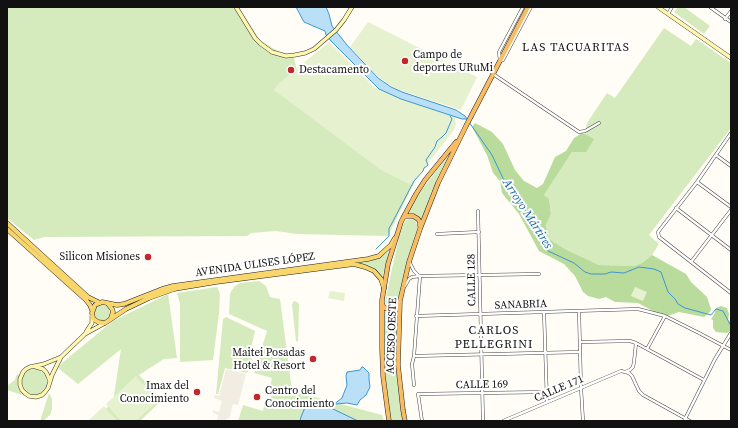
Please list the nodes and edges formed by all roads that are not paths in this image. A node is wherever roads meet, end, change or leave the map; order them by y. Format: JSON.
{"nodes":[{"id":1,"x":236,"y":7,"type":"edge"},
{"id":2,"x":352,"y":7,"type":"edge"},
{"id":3,"x":523,"y":7,"type":"edge"},
{"id":4,"x":528,"y":7,"type":"edge"},
{"id":5,"x":531,"y":7,"type":"edge"},
{"id":6,"x":658,"y":7,"type":"edge"},
{"id":7,"x":672,"y":7,"type":"edge"},
{"id":8,"x":710,"y":7,"type":"edge"},
{"id":9,"x":731,"y":11,"type":"edge"},
{"id":10,"x":668,"y":14,"type":"junction"},
{"id":11,"x":726,"y":18,"type":"junction"},
{"id":12,"x":731,"y":22,"type":"edge"},
{"id":13,"x":731,"y":58,"type":"edge"},
{"id":14,"x":500,"y":61,"type":"junction"},
{"id":15,"x":493,"y":74,"type":"junction"},
{"id":16,"x":599,"y":123,"type":"dead end"},
{"id":17,"x":731,"y":133,"type":"edge"},
{"id":18,"x":462,"y":135,"type":"junction"},
{"id":19,"x":716,"y":155,"type":"junction"},
{"id":20,"x":731,"y":166,"type":"edge"},
{"id":21,"x":697,"y":182,"type":"junction"},
{"id":22,"x":731,"y":207,"type":"edge"},
{"id":23,"x":676,"y":208,"type":"junction"},
{"id":24,"x":731,"y":210,"type":"edge"},
{"id":25,"x":478,"y":211,"type":"dead end"},
{"id":26,"x":401,"y":222,"type":"junction"},
{"id":27,"x":7,"y":223,"type":"edge"},
{"id":28,"x":7,"y":228,"type":"edge"},
{"id":29,"x":420,"y":229,"type":"junction"},
{"id":30,"x":478,"y":232,"type":"junction"},
{"id":31,"x":397,"y":234,"type":"junction"},
{"id":32,"x":437,"y":234,"type":"dead end"},
{"id":33,"x":712,"y":235,"type":"junction"},
{"id":34,"x":731,"y":250,"type":"edge"},
{"id":35,"x":409,"y":262,"type":"junction"},
{"id":36,"x":691,"y":262,"type":"junction"},
{"id":37,"x":539,"y":274,"type":"dead end"},
{"id":38,"x":480,"y":275,"type":"junction"},
{"id":39,"x":420,"y":276,"type":"junction"},
{"id":40,"x":731,"y":286,"type":"edge"},
{"id":41,"x":403,"y":288,"type":"junction"},
{"id":42,"x":384,"y":289,"type":"junction"},
{"id":43,"x":728,"y":291,"type":"junction"},
{"id":44,"x":731,"y":293,"type":"edge"},
{"id":45,"x":382,"y":300,"type":"junction"},
{"id":46,"x":400,"y":300,"type":"junction"},
{"id":47,"x":100,"y":303,"type":"junction"},
{"id":48,"x":108,"y":304,"type":"junction"},
{"id":49,"x":579,"y":311,"type":"junction"},
{"id":50,"x":544,"y":312,"type":"junction"},
{"id":51,"x":92,"y":313,"type":"junction"},
{"id":52,"x":481,"y":314,"type":"junction"},
{"id":53,"x":416,"y":316,"type":"junction"},
{"id":54,"x":665,"y":316,"type":"junction"},
{"id":55,"x":111,"y":318,"type":"junction"},
{"id":56,"x":104,"y":323,"type":"junction"},
{"id":57,"x":731,"y":333,"type":"edge"},
{"id":58,"x":85,"y":334,"type":"junction"},
{"id":59,"x":580,"y":342,"type":"junction"},
{"id":60,"x":636,"y":343,"type":"junction"},
{"id":61,"x":723,"y":346,"type":"junction"},
{"id":62,"x":646,"y":349,"type":"junction"},
{"id":63,"x":731,"y":350,"type":"edge"},
{"id":64,"x":546,"y":352,"type":"junction"},
{"id":65,"x":580,"y":352,"type":"junction"},
{"id":66,"x":482,"y":354,"type":"junction"},
{"id":67,"x":414,"y":356,"type":"junction"},
{"id":68,"x":61,"y":357,"type":"junction"},
{"id":69,"x":35,"y":367,"type":"junction"},
{"id":70,"x":623,"y":372,"type":"junction"},
{"id":71,"x":704,"y":380,"type":"junction"},
{"id":72,"x":50,"y":382,"type":"junction"},
{"id":73,"x":414,"y":385,"type":"dead end"},
{"id":74,"x":581,"y":388,"type":"junction"},
{"id":75,"x":547,"y":392,"type":"junction"},
{"id":76,"x":483,"y":393,"type":"junction"},
{"id":77,"x":547,"y":402,"type":"junction"},
{"id":78,"x":684,"y":420,"type":"edge"},
{"id":79,"x":389,"y":421,"type":"edge"},
{"id":80,"x":405,"y":421,"type":"edge"},
{"id":81,"x":422,"y":421,"type":"edge"},
{"id":82,"x":483,"y":421,"type":"edge"},
{"id":83,"x":503,"y":421,"type":"edge"},
{"id":84,"x":583,"y":421,"type":"edge"},
{"id":85,"x":690,"y":421,"type":"edge"}],
"edges":[{"from":1,"to":2,"type":"main road"},
{"from":3,"to":14,"type":"street"},
{"from":4,"to":14,"type":"highway"},
{"from":5,"to":14,"type":"street"},
{"from":6,"to":10,"type":"main road"},
{"from":7,"to":10,"type":"street"},
{"from":8,"to":11,"type":"street"},
{"from":9,"to":11,"type":"street"},
{"from":10,"to":13,"type":"main road"},
{"from":11,"to":12,"type":"street"},
{"from":14,"to":15,"type":"highway"},
{"from":15,"to":16,"type":"street"},
{"from":15,"to":18,"type":"highway"},
{"from":17,"to":19,"type":"street"},
{"from":18,"to":26,"type":"highway","name":"ACCESO OESTE"},
{"from":18,"to":29,"type":"highway","name":"ACCESO OESTE"},
{"from":19,"to":20,"type":"street"},
{"from":19,"to":21,"type":"street"},
{"from":21,"to":22,"type":"street"},
{"from":21,"to":23,"type":"street"},
{"from":23,"to":33,"type":"street"},
{"from":23,"to":36,"type":"street"},
{"from":24,"to":33,"type":"street"},
{"from":25,"to":30,"type":"street","name":"CALLE 128"},
{"from":26,"to":29,"type":"highway"},
{"from":26,"to":31,"type":"highway","name":"ACCESO OESTE"},
{"from":27,"to":47,"type":"main road"},
{"from":28,"to":51,"type":"main road"},
{"from":29,"to":35,"type":"highway","name":"ACCESO OESTE"},
{"from":30,"to":32,"type":"street"},
{"from":30,"to":38,"type":"street","name":"CALLE 128"},
{"from":31,"to":42,"type":"highway","name":"ACCESO OESTE"},
{"from":31,"to":48,"type":"main road","name":"AVENIDA ULISES LÓPEZ"},
{"from":33,"to":34,"type":"street"},
{"from":33,"to":36,"type":"street"},
{"from":35,"to":39,"type":"street"},
{"from":35,"to":41,"type":"highway","name":"ACCESO OESTE"},
{"from":36,"to":43,"type":"street"},
{"from":37,"to":38,"type":"street"},
{"from":38,"to":39,"type":"street"},
{"from":38,"to":52,"type":"street","name":"CALLE 128"},
{"from":39,"to":41,"type":"street"},
{"from":39,"to":53,"type":"street"},
{"from":40,"to":43,"type":"street"},
{"from":41,"to":46,"type":"highway","name":"ACCESO OESTE"},
{"from":42,"to":45,"type":"highway","name":"ACCESO OESTE"},
{"from":42,"to":55,"type":"main road","name":"AVENIDA ULISES LÓPEZ"},
{"from":43,"to":44,"type":"street"},
{"from":45,"to":46,"type":"highway"},
{"from":45,"to":79,"type":"highway","name":"ACCESO OESTE"},
{"from":46,"to":80,"type":"highway","name":"ACCESO OESTE"},
{"from":47,"to":48,"type":"main road"},
{"from":47,"to":51,"type":"main road"},
{"from":48,"to":55,"type":"main road"},
{"from":49,"to":50,"type":"street","name":"SANABRIA"},
{"from":49,"to":54,"type":"street","name":"SANABRIA"},
{"from":49,"to":59,"type":"street"},
{"from":50,"to":52,"type":"street","name":"SANABRIA"},
{"from":50,"to":64,"type":"street"},
{"from":51,"to":56,"type":"main road"},
{"from":51,"to":58,"type":"main road"},
{"from":52,"to":53,"type":"street","name":"SANABRIA"},
{"from":52,"to":66,"type":"street","name":"CALLE 128"},
{"from":53,"to":67,"type":"street"},
{"from":54,"to":61,"type":"street","name":"SANABRIA"},
{"from":54,"to":62,"type":"street"},
{"from":55,"to":56,"type":"main road"},
{"from":56,"to":58,"type":"main road"},
{"from":57,"to":61,"type":"street"},
{"from":58,"to":68,"type":"main road"},
{"from":59,"to":60,"type":"street"},
{"from":59,"to":65,"type":"street"},
{"from":60,"to":62,"type":"street"},
{"from":60,"to":70,"type":"street"},
{"from":61,"to":63,"type":"street","name":"SANABRIA"},
{"from":61,"to":71,"type":"street"},
{"from":62,"to":71,"type":"street"},
{"from":64,"to":65,"type":"street"},
{"from":64,"to":66,"type":"street"},
{"from":64,"to":75,"type":"street"},
{"from":65,"to":74,"type":"street"},
{"from":66,"to":67,"type":"street"},
{"from":66,"to":76,"type":"street","name":"CALLE 128"},
{"from":67,"to":73,"type":"street"},
{"from":68,"to":69,"type":"main road"},
{"from":68,"to":72,"type":"main road"},
{"from":69,"to":72,"type":"main road"},
{"from":69,"to":72,"type":"main road"},
{"from":70,"to":74,"type":"street","name":"CALLE 171"},
{"from":70,"to":78,"type":"street"},
{"from":71,"to":78,"type":"street"},
{"from":74,"to":77,"type":"street","name":"CALLE 171"},
{"from":74,"to":84,"type":"street"},
{"from":75,"to":76,"type":"street","name":"CALLE 169"},
{"from":75,"to":77,"type":"street"},
{"from":76,"to":81,"type":"street","name":"CALLE 169"},
{"from":76,"to":82,"type":"street","name":"CALLE 128"},
{"from":77,"to":83,"type":"street","name":"CALLE 171"},
{"from":78,"to":85,"type":"street"}]}
